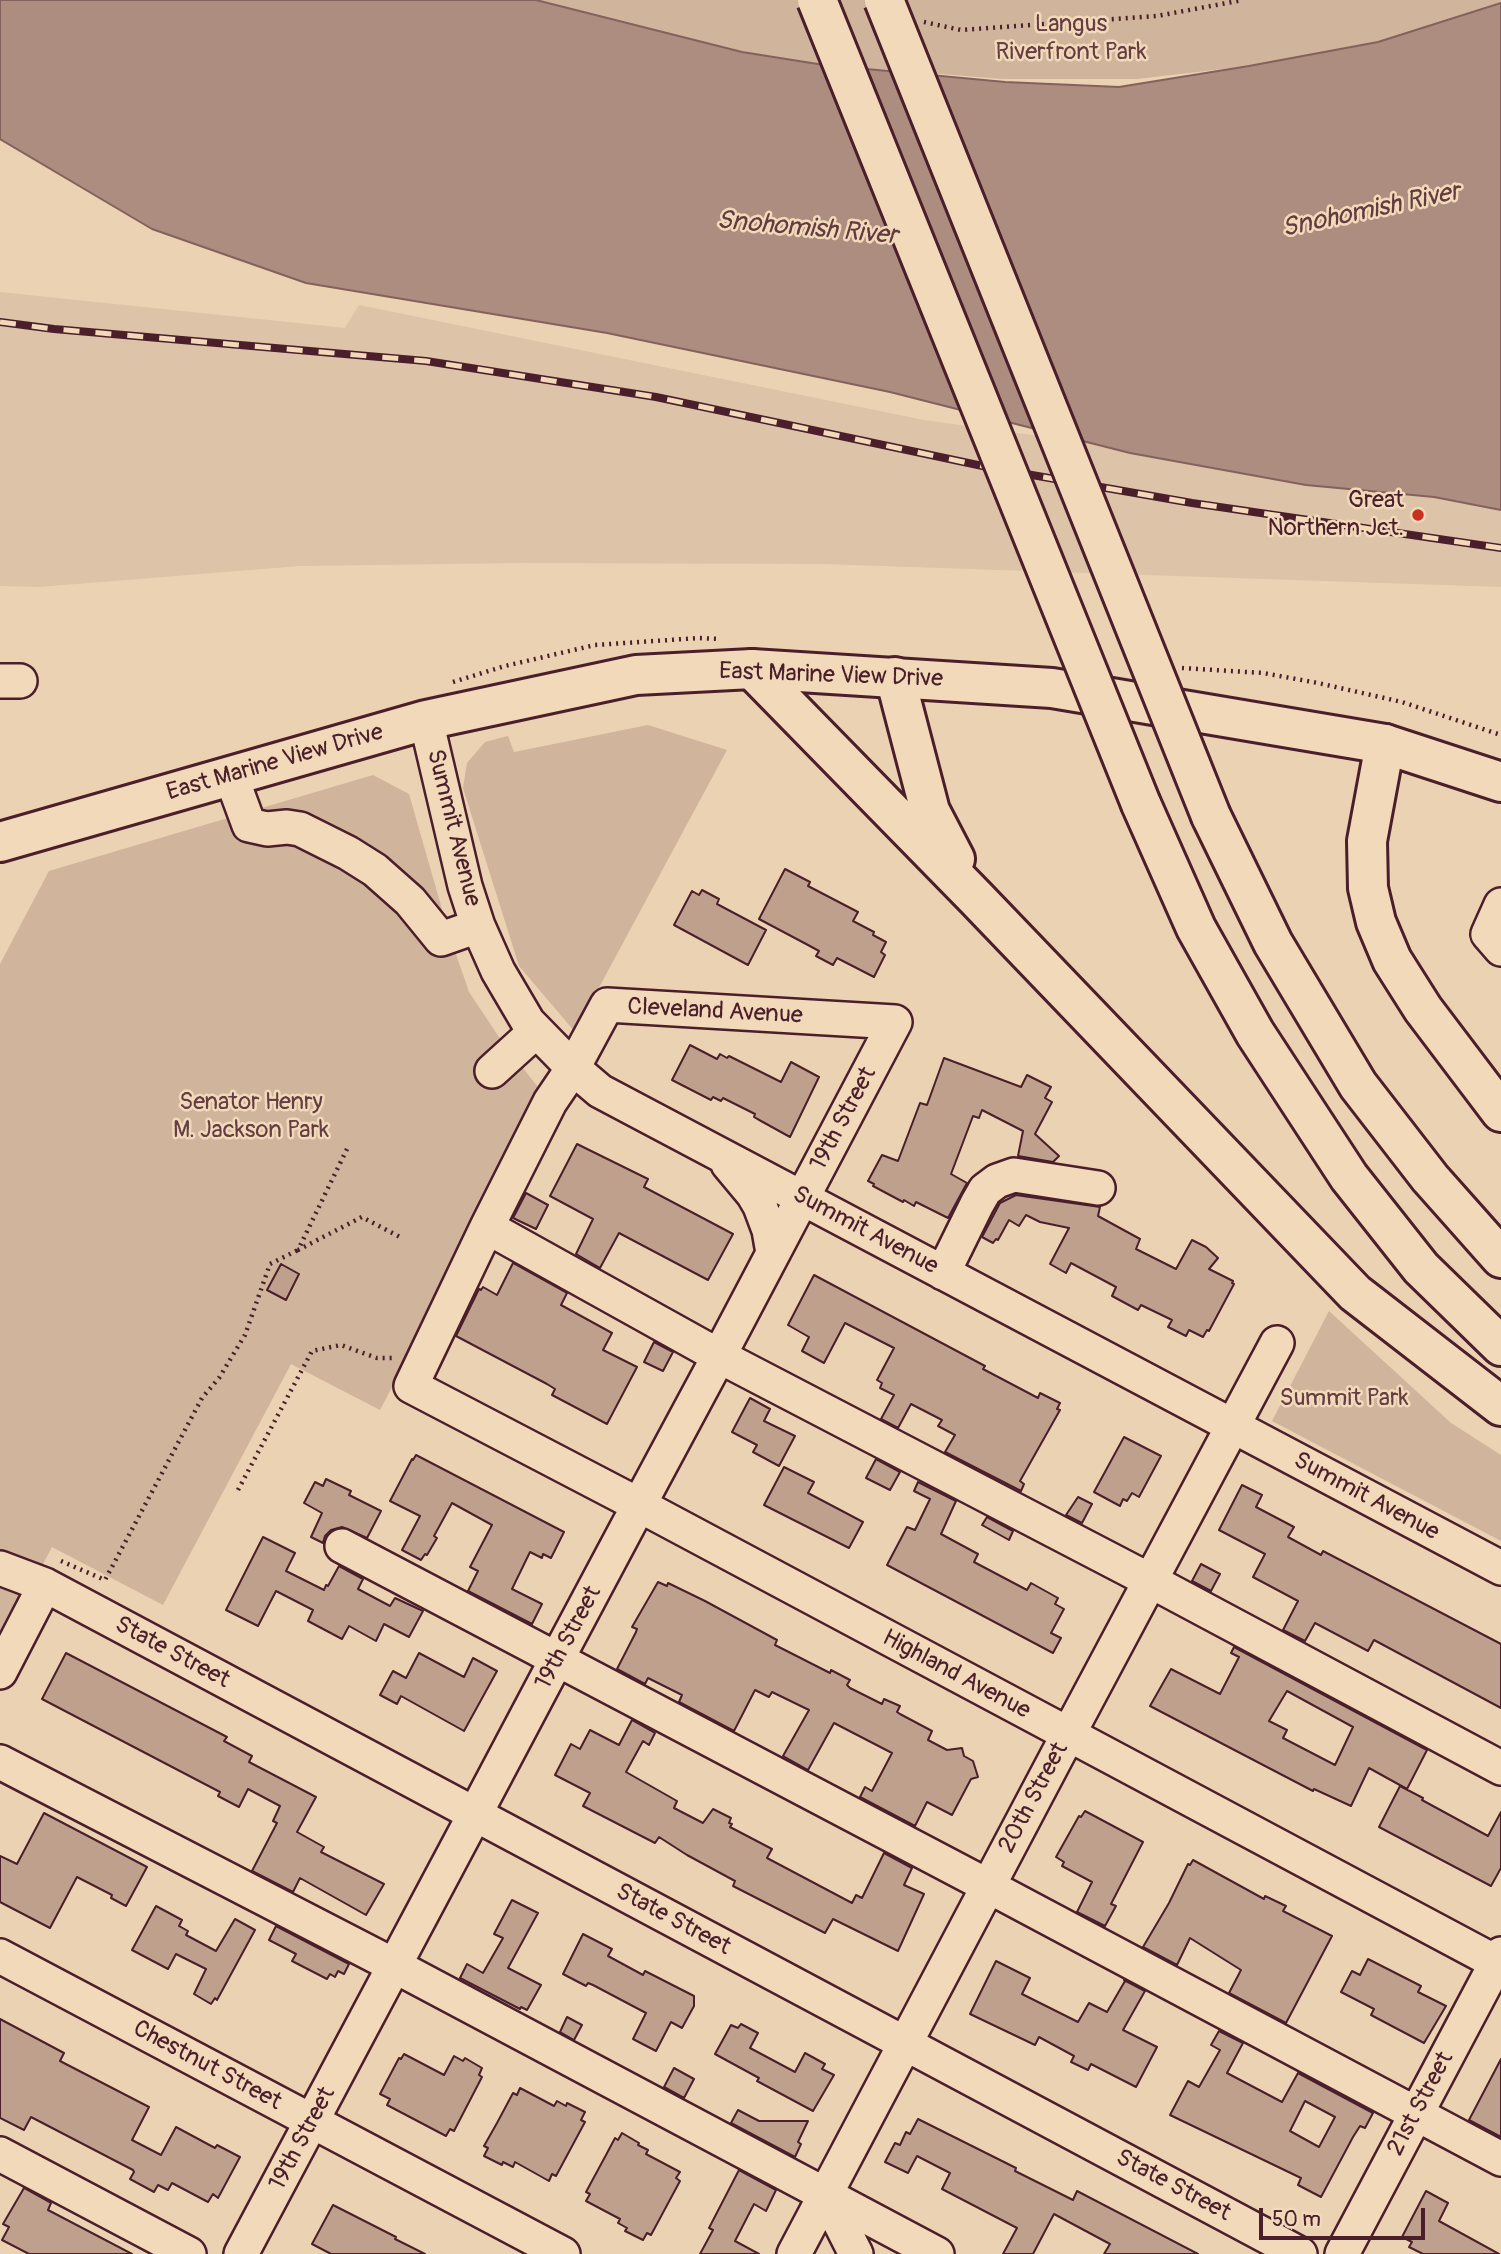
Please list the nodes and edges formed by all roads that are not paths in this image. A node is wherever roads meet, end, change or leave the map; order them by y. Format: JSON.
{"nodes":[{"id":1,"x":817,"y":0,"type":"edge"},
{"id":2,"x":884,"y":0,"type":"edge"},
{"id":3,"x":752,"y":668,"type":"junction"},
{"id":4,"x":895,"y":677,"type":"junction"},
{"id":5,"x":426,"y":720,"type":"junction"},
{"id":6,"x":1385,"y":744,"type":"junction"},
{"id":7,"x":231,"y":776,"type":"junction"},
{"id":8,"x":1501,"y":782,"type":"edge"},
{"id":9,"x":0,"y":842,"type":"edge"},
{"id":10,"x":976,"y":898,"type":"junction"},
{"id":11,"x":478,"y":926,"type":"junction"},
{"id":12,"x":895,"y":1022,"type":"joint"},
{"id":13,"x":537,"y":1031,"type":"junction"},
{"id":14,"x":573,"y":1068,"type":"junction"},
{"id":15,"x":492,"y":1072,"type":"dead end"},
{"id":16,"x":1501,"y":1112,"type":"edge"},
{"id":17,"x":719,"y":1154,"type":"junction"},
{"id":18,"x":1098,"y":1188,"type":"dead end"},
{"id":19,"x":803,"y":1197,"type":"junction"},
{"id":20,"x":487,"y":1227,"type":"junction"},
{"id":21,"x":773,"y":1254,"type":"junction"},
{"id":22,"x":1501,"y":1258,"type":"edge"},
{"id":23,"x":943,"y":1273,"type":"junction"},
{"id":24,"x":1277,"y":1343,"type":"dead end"},
{"id":25,"x":1501,"y":1346,"type":"edge"},
{"id":26,"x":719,"y":1356,"type":"junction"},
{"id":27,"x":1501,"y":1406,"type":"edge"},
{"id":28,"x":1231,"y":1426,"type":"junction"},
{"id":29,"x":639,"y":1505,"type":"junction"},
{"id":30,"x":342,"y":1546,"type":"dead end"},
{"id":31,"x":0,"y":1568,"type":"edge"},
{"id":32,"x":1501,"y":1568,"type":"edge"},
{"id":33,"x":1149,"y":1580,"type":"junction"},
{"id":34,"x":45,"y":1585,"type":"junction"},
{"id":35,"x":557,"y":1659,"type":"junction"},
{"id":36,"x":0,"y":1672,"type":"edge"},
{"id":37,"x":1068,"y":1735,"type":"junction"},
{"id":38,"x":0,"y":1762,"type":"edge"},
{"id":39,"x":1501,"y":1768,"type":"edge"},
{"id":40,"x":475,"y":1814,"type":"junction"},
{"id":41,"x":988,"y":1886,"type":"junction"},
{"id":42,"x":0,"y":1956,"type":"edge"},
{"id":43,"x":1499,"y":1961,"type":"edge"},
{"id":44,"x":395,"y":1966,"type":"junction"},
{"id":45,"x":905,"y":2044,"type":"junction"},
{"id":46,"x":1417,"y":2113,"type":"junction"},
{"id":47,"x":312,"y":2121,"type":"junction"},
{"id":48,"x":0,"y":2154,"type":"edge"},
{"id":49,"x":1501,"y":2159,"type":"edge"},
{"id":50,"x":826,"y":2194,"type":"junction"},
{"id":51,"x":188,"y":2254,"type":"edge"},
{"id":52,"x":241,"y":2254,"type":"edge"},
{"id":53,"x":563,"y":2254,"type":"edge"},
{"id":54,"x":794,"y":2254,"type":"edge"},
{"id":55,"x":856,"y":2254,"type":"edge"},
{"id":56,"x":937,"y":2254,"type":"edge"},
{"id":57,"x":1300,"y":2254,"type":"edge"},
{"id":58,"x":1342,"y":2254,"type":"edge"}],
"edges":[{"from":1,"to":25,"type":"main road","bridge":true},
{"from":2,"to":22,"type":"main road","bridge":true},
{"from":3,"to":4,"type":"main road","name":"East Marine View Drive"},
{"from":3,"to":5,"type":"main road","name":"East Marine View Drive"},
{"from":3,"to":10,"type":"main road"},
{"from":4,"to":6,"type":"main road","name":"East Marine View Drive"},
{"from":4,"to":10,"type":"main road"},
{"from":5,"to":7,"type":"main road","name":"East Marine View Drive"},
{"from":5,"to":11,"type":"street","name":"Summit Avenue"},
{"from":6,"to":8,"type":"main road","name":"East Marine View Drive"},
{"from":6,"to":16,"type":"main road"},
{"from":7,"to":9,"type":"main road","name":"East Marine View Drive"},
{"from":7,"to":11,"type":"street"},
{"from":10,"to":27,"type":"main road"},
{"from":11,"to":13,"type":"street","name":"Summit Avenue"},
{"from":12,"to":14,"type":"street","name":"Cleveland Avenue"},
{"from":12,"to":19,"type":"street","name":"19th Street"},
{"from":13,"to":14,"type":"street","name":"Summit Avenue"},
{"from":13,"to":15,"type":"street"},
{"from":14,"to":17,"type":"street","name":"Summit Avenue"},
{"from":14,"to":20,"type":"street"},
{"from":17,"to":19,"type":"street","name":"Summit Avenue"},
{"from":17,"to":21,"type":"street"},
{"from":18,"to":23,"type":"street"},
{"from":19,"to":21,"type":"street","name":"19th Street"},
{"from":19,"to":23,"type":"street","name":"Summit Avenue"},
{"from":20,"to":26,"type":"street"},
{"from":20,"to":29,"type":"street","name":"Highland Avenue"},
{"from":21,"to":26,"type":"street","name":"19th Street"},
{"from":23,"to":28,"type":"street","name":"Summit Avenue"},
{"from":24,"to":28,"type":"street","name":"20th Street"},
{"from":26,"to":29,"type":"street","name":"19th Street"},
{"from":26,"to":33,"type":"street"},
{"from":28,"to":32,"type":"street","name":"Summit Avenue"},
{"from":28,"to":33,"type":"street","name":"20th Street"},
{"from":29,"to":35,"type":"street","name":"19th Street"},
{"from":29,"to":37,"type":"street","name":"Highland Avenue"},
{"from":30,"to":35,"type":"street"},
{"from":31,"to":34,"type":"street","name":"State Street"},
{"from":33,"to":37,"type":"street","name":"20th Street"},
{"from":33,"to":39,"type":"street"},
{"from":34,"to":36,"type":"street"},
{"from":34,"to":40,"type":"street","name":"State Street"},
{"from":35,"to":40,"type":"street","name":"19th Street"},
{"from":35,"to":41,"type":"street"},
{"from":37,"to":41,"type":"street","name":"20th Street"},
{"from":37,"to":43,"type":"street","name":"Highland Avenue"},
{"from":38,"to":44,"type":"street"},
{"from":40,"to":44,"type":"street","name":"19th Street"},
{"from":40,"to":45,"type":"street","name":"State Street"},
{"from":41,"to":45,"type":"street","name":"20th Street"},
{"from":41,"to":46,"type":"street"},
{"from":42,"to":47,"type":"street","name":"Chestnut Street"},
{"from":43,"to":46,"type":"street","name":"21st Street"},
{"from":44,"to":47,"type":"street","name":"19th Street"},
{"from":44,"to":50,"type":"street"},
{"from":45,"to":50,"type":"street","name":"20th Street"},
{"from":45,"to":57,"type":"street","name":"State Street"},
{"from":46,"to":49,"type":"street"},
{"from":46,"to":58,"type":"street","name":"21st Street"},
{"from":47,"to":52,"type":"street","name":"19th Street"},
{"from":47,"to":53,"type":"street","name":"Chestnut Street"},
{"from":48,"to":51,"type":"street"},
{"from":50,"to":54,"type":"street","name":"20th Street"},
{"from":50,"to":55,"type":"street"},
{"from":50,"to":56,"type":"street"}]}
